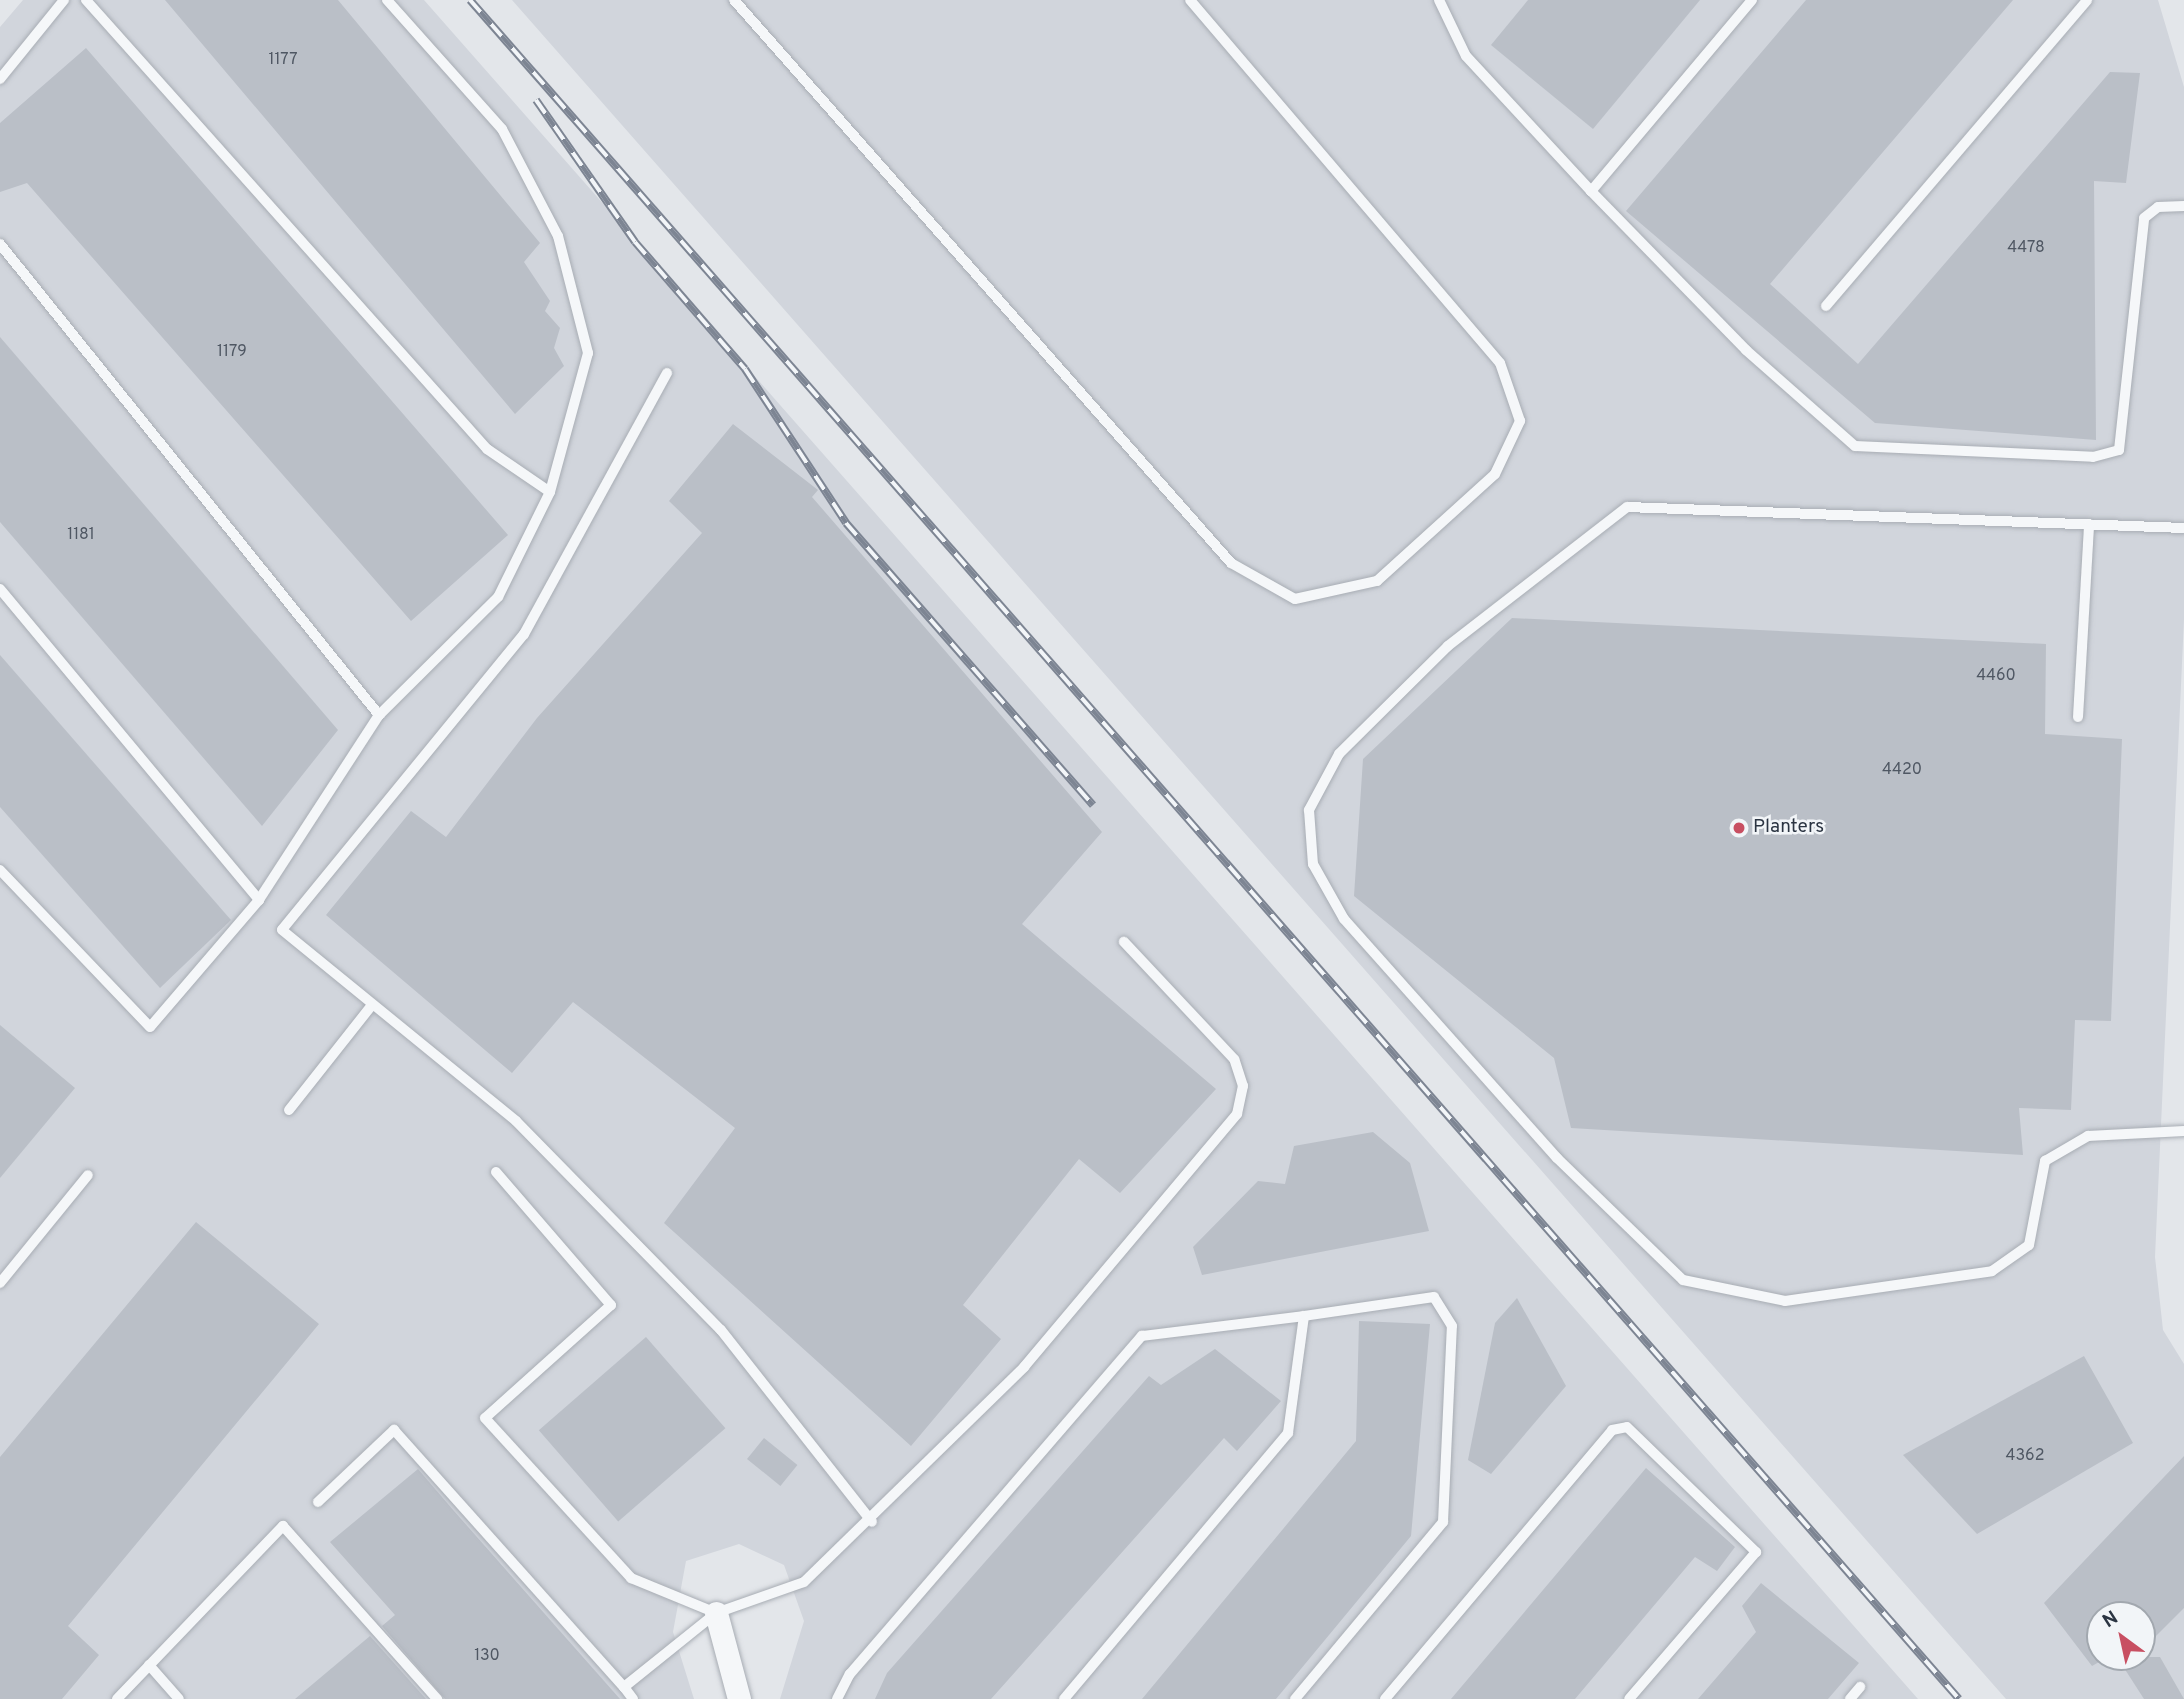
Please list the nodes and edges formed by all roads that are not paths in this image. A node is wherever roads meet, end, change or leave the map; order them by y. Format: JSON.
{"nodes":[{"id":1,"x":64,"y":0,"type":"edge"},
{"id":2,"x":86,"y":0,"type":"edge"},
{"id":3,"x":387,"y":0,"type":"edge"},
{"id":4,"x":734,"y":0,"type":"edge"},
{"id":5,"x":1190,"y":0,"type":"edge"},
{"id":6,"x":1439,"y":0,"type":"edge"},
{"id":7,"x":1752,"y":0,"type":"edge"},
{"id":8,"x":2087,"y":0,"type":"edge"},
{"id":9,"x":0,"y":79,"type":"edge"},
{"id":10,"x":1591,"y":191,"type":"junction"},
{"id":11,"x":2184,"y":206,"type":"edge"},
{"id":12,"x":0,"y":244,"type":"edge"},
{"id":13,"x":1826,"y":306,"type":"dead end"},
{"id":14,"x":667,"y":373,"type":"dead end"},
{"id":15,"x":550,"y":492,"type":"junction"},
{"id":16,"x":2089,"y":524,"type":"junction"},
{"id":17,"x":2184,"y":528,"type":"edge"},
{"id":18,"x":0,"y":589,"type":"edge"},
{"id":19,"x":379,"y":715,"type":"junction"},
{"id":20,"x":2078,"y":717,"type":"dead end"},
{"id":21,"x":0,"y":870,"type":"edge"},
{"id":22,"x":259,"y":900,"type":"junction"},
{"id":23,"x":1124,"y":942,"type":"dead end"},
{"id":24,"x":372,"y":1004,"type":"junction"},
{"id":25,"x":289,"y":1110,"type":"dead end"},
{"id":26,"x":2184,"y":1131,"type":"edge"},
{"id":27,"x":496,"y":1172,"type":"dead end"},
{"id":28,"x":88,"y":1175,"type":"dead end"},
{"id":29,"x":0,"y":1283,"type":"edge"},
{"id":30,"x":1304,"y":1317,"type":"junction"},
{"id":31,"x":318,"y":1502,"type":"dead end"},
{"id":32,"x":872,"y":1522,"type":"junction"},
{"id":33,"x":716,"y":1613,"type":"junction"},
{"id":34,"x":149,"y":1665,"type":"junction"},
{"id":35,"x":624,"y":1687,"type":"junction"},
{"id":36,"x":1860,"y":1687,"type":"dead end"},
{"id":37,"x":117,"y":1699,"type":"edge"},
{"id":38,"x":179,"y":1699,"type":"edge"},
{"id":39,"x":437,"y":1699,"type":"edge"},
{"id":40,"x":633,"y":1699,"type":"edge"},
{"id":41,"x":740,"y":1699,"type":"edge"},
{"id":42,"x":836,"y":1699,"type":"edge"},
{"id":43,"x":1064,"y":1699,"type":"edge"},
{"id":44,"x":1295,"y":1699,"type":"edge"},
{"id":45,"x":1385,"y":1699,"type":"edge"},
{"id":46,"x":1629,"y":1699,"type":"edge"},
{"id":47,"x":1850,"y":1699,"type":"edge"}],
"edges":[{"from":1,"to":9,"type":"lane"},
{"from":2,"to":15,"type":"lane"},
{"from":3,"to":15,"type":"lane"},
{"from":4,"to":5,"type":"lane"},
{"from":6,"to":10,"type":"lane"},
{"from":7,"to":10,"type":"lane"},
{"from":8,"to":13,"type":"lane"},
{"from":10,"to":11,"type":"lane"},
{"from":12,"to":19,"type":"lane"},
{"from":14,"to":24,"type":"lane"},
{"from":15,"to":19,"type":"lane"},
{"from":16,"to":17,"type":"lane"},
{"from":16,"to":20,"type":"lane"},
{"from":16,"to":26,"type":"lane"},
{"from":18,"to":22,"type":"lane"},
{"from":19,"to":22,"type":"lane"},
{"from":21,"to":22,"type":"lane"},
{"from":23,"to":32,"type":"lane"},
{"from":24,"to":25,"type":"lane"},
{"from":24,"to":32,"type":"lane"},
{"from":27,"to":33,"type":"lane"},
{"from":28,"to":29,"type":"lane"},
{"from":30,"to":42,"type":"lane"},
{"from":30,"to":43,"type":"lane"},
{"from":30,"to":44,"type":"lane"},
{"from":31,"to":35,"type":"lane"},
{"from":32,"to":33,"type":"lane"},
{"from":33,"to":35,"type":"lane"},
{"from":33,"to":41,"type":"street"},
{"from":34,"to":37,"type":"lane"},
{"from":34,"to":38,"type":"lane"},
{"from":34,"to":39,"type":"lane"},
{"from":35,"to":40,"type":"lane"},
{"from":36,"to":47,"type":"lane"},
{"from":45,"to":46,"type":"lane"}]}
